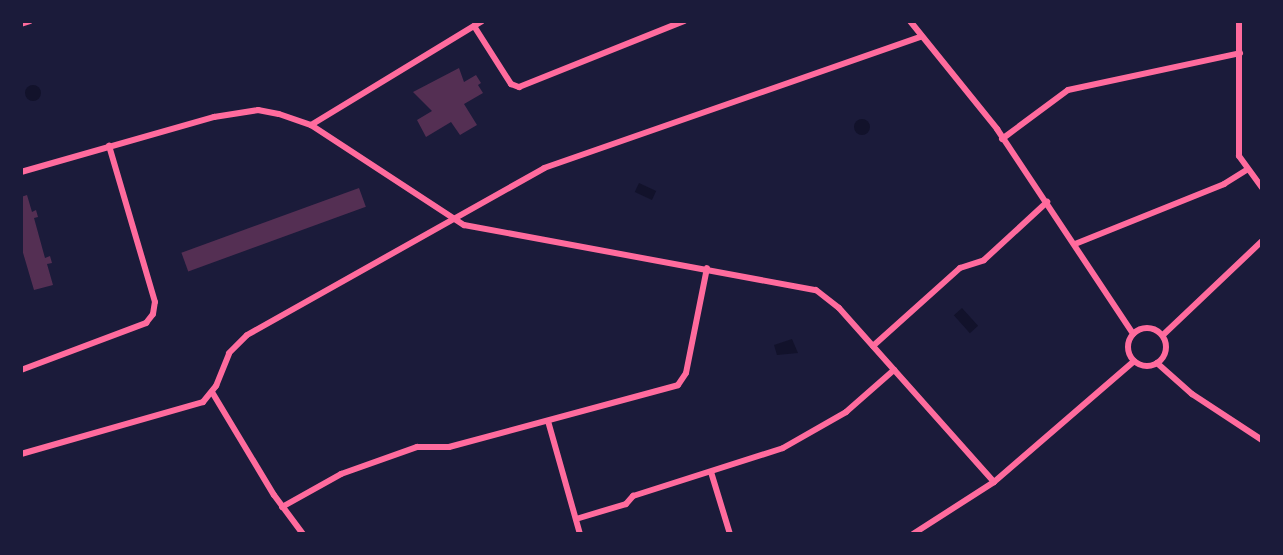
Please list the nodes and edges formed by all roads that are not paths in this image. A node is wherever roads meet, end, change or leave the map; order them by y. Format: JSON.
{"nodes":[{"id":1,"x":30,"y":21,"type":"edge"},
{"id":2,"x":482,"y":21,"type":"edge"},
{"id":3,"x":684,"y":21,"type":"edge"},
{"id":4,"x":910,"y":21,"type":"edge"},
{"id":5,"x":1239,"y":21,"type":"edge"},
{"id":6,"x":21,"y":24,"type":"edge"},
{"id":7,"x":474,"y":26,"type":"junction"},
{"id":8,"x":922,"y":36,"type":"junction"},
{"id":9,"x":1240,"y":53,"type":"junction"},
{"id":10,"x":311,"y":125,"type":"junction"},
{"id":11,"x":1002,"y":139,"type":"junction"},
{"id":12,"x":109,"y":146,"type":"junction"},
{"id":13,"x":1246,"y":170,"type":"junction"},
{"id":14,"x":21,"y":172,"type":"edge"},
{"id":15,"x":1262,"y":188,"type":"edge"},
{"id":16,"x":1047,"y":202,"type":"junction"},
{"id":17,"x":455,"y":220,"type":"junction"},
{"id":18,"x":1262,"y":241,"type":"edge"},
{"id":19,"x":1075,"y":244,"type":"junction"},
{"id":20,"x":707,"y":268,"type":"junction"},
{"id":21,"x":1133,"y":334,"type":"junction"},
{"id":22,"x":1163,"y":335,"type":"junction"},
{"id":23,"x":873,"y":346,"type":"junction"},
{"id":24,"x":1134,"y":361,"type":"junction"},
{"id":25,"x":1157,"y":363,"type":"junction"},
{"id":26,"x":21,"y":370,"type":"edge"},
{"id":27,"x":894,"y":370,"type":"junction"},
{"id":28,"x":212,"y":392,"type":"junction"},
{"id":29,"x":548,"y":421,"type":"junction"},
{"id":30,"x":1262,"y":440,"type":"edge"},
{"id":31,"x":21,"y":454,"type":"edge"},
{"id":32,"x":711,"y":472,"type":"junction"},
{"id":33,"x":994,"y":482,"type":"junction"},
{"id":34,"x":282,"y":507,"type":"junction"},
{"id":35,"x":576,"y":519,"type":"junction"},
{"id":36,"x":303,"y":534,"type":"edge"},
{"id":37,"x":580,"y":534,"type":"edge"},
{"id":38,"x":730,"y":534,"type":"edge"},
{"id":39,"x":913,"y":534,"type":"edge"}],
"edges":[{"from":1,"to":6,"type":"street"},
{"from":2,"to":7,"type":"street"},
{"from":3,"to":7,"type":"street"},
{"from":4,"to":8,"type":"street"},
{"from":5,"to":9,"type":"street"},
{"from":7,"to":10,"type":"street"},
{"from":8,"to":11,"type":"street"},
{"from":8,"to":17,"type":"street"},
{"from":9,"to":11,"type":"street"},
{"from":9,"to":13,"type":"street"},
{"from":10,"to":12,"type":"street"},
{"from":10,"to":17,"type":"street"},
{"from":11,"to":16,"type":"street"},
{"from":12,"to":14,"type":"street"},
{"from":12,"to":26,"type":"street"},
{"from":13,"to":15,"type":"street"},
{"from":13,"to":19,"type":"street"},
{"from":16,"to":19,"type":"street"},
{"from":16,"to":23,"type":"street"},
{"from":17,"to":20,"type":"street"},
{"from":17,"to":28,"type":"street"},
{"from":18,"to":22,"type":"street"},
{"from":19,"to":21,"type":"street"},
{"from":20,"to":23,"type":"street"},
{"from":20,"to":29,"type":"street"},
{"from":21,"to":22,"type":"street"},
{"from":21,"to":24,"type":"street"},
{"from":22,"to":25,"type":"street"},
{"from":23,"to":27,"type":"street"},
{"from":24,"to":25,"type":"street"},
{"from":24,"to":33,"type":"street"},
{"from":25,"to":30,"type":"street"},
{"from":27,"to":32,"type":"street"},
{"from":27,"to":33,"type":"street"},
{"from":28,"to":31,"type":"street"},
{"from":28,"to":34,"type":"street"},
{"from":29,"to":34,"type":"street"},
{"from":29,"to":35,"type":"street"},
{"from":32,"to":35,"type":"street"},
{"from":32,"to":38,"type":"street"},
{"from":33,"to":39,"type":"street"},
{"from":34,"to":36,"type":"street"},
{"from":35,"to":37,"type":"street"}]}
